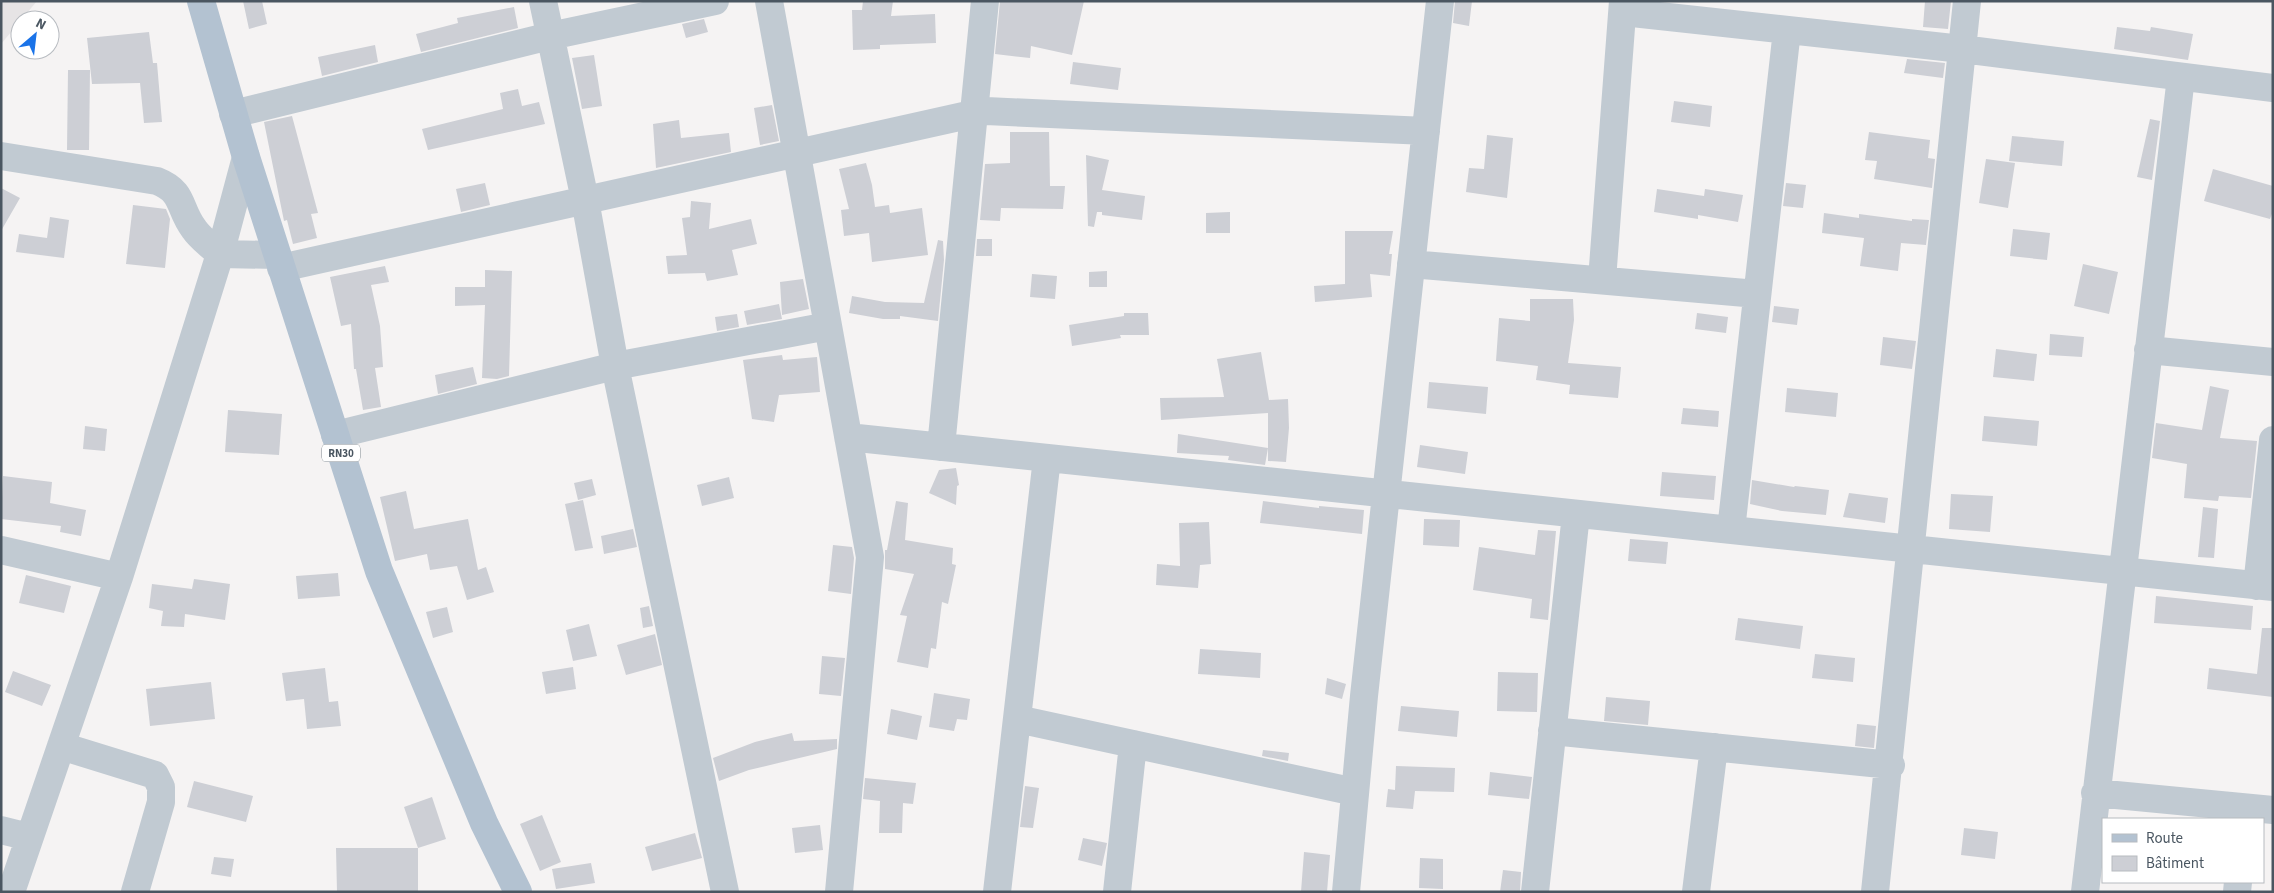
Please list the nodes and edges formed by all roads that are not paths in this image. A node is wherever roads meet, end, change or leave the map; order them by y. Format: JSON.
{"nodes":[{"id":1,"x":201,"y":1,"type":"edge"},
{"id":2,"x":544,"y":1,"type":"edge"},
{"id":3,"x":715,"y":1,"type":"edge"},
{"id":4,"x":768,"y":1,"type":"edge"},
{"id":5,"x":985,"y":1,"type":"edge"},
{"id":6,"x":1440,"y":1,"type":"edge"},
{"id":7,"x":1966,"y":1,"type":"edge"},
{"id":8,"x":1623,"y":7,"type":"edge"},
{"id":9,"x":1787,"y":30,"type":"junction"},
{"id":10,"x":550,"y":36,"type":"junction"},
{"id":11,"x":1962,"y":49,"type":"junction"},
{"id":12,"x":2181,"y":77,"type":"junction"},
{"id":13,"x":2273,"y":88,"type":"edge"},
{"id":14,"x":973,"y":113,"type":"junction"},
{"id":15,"x":233,"y":114,"type":"junction"},
{"id":16,"x":1426,"y":131,"type":"junction"},
{"id":17,"x":796,"y":153,"type":"junction"},
{"id":18,"x":1,"y":156,"type":"edge"},
{"id":19,"x":246,"y":157,"type":"junction"},
{"id":20,"x":585,"y":200,"type":"junction"},
{"id":21,"x":220,"y":254,"type":"junction"},
{"id":22,"x":279,"y":262,"type":"junction"},
{"id":23,"x":1411,"y":264,"type":"junction"},
{"id":24,"x":1602,"y":280,"type":"junction"},
{"id":25,"x":1757,"y":294,"type":"junction"},
{"id":26,"x":828,"y":326,"type":"junction"},
{"id":27,"x":2148,"y":350,"type":"junction"},
{"id":28,"x":2273,"y":362,"type":"edge"},
{"id":29,"x":615,"y":366,"type":"junction"},
{"id":30,"x":335,"y":435,"type":"junction"},
{"id":31,"x":848,"y":437,"type":"junction"},
{"id":32,"x":2273,"y":440,"type":"edge"},
{"id":33,"x":941,"y":447,"type":"junction"},
{"id":34,"x":1047,"y":458,"type":"junction"},
{"id":35,"x":1386,"y":494,"type":"junction"},
{"id":36,"x":1576,"y":514,"type":"junction"},
{"id":37,"x":1731,"y":530,"type":"junction"},
{"id":38,"x":1910,"y":549,"type":"junction"},
{"id":39,"x":1,"y":550,"type":"edge"},
{"id":40,"x":2122,"y":571,"type":"junction"},
{"id":41,"x":119,"y":577,"type":"junction"},
{"id":42,"x":2265,"y":586,"type":"edge"},
{"id":43,"x":1017,"y":719,"type":"junction"},
{"id":44,"x":1552,"y":731,"type":"junction"},
{"id":45,"x":1133,"y":744,"type":"junction"},
{"id":46,"x":61,"y":746,"type":"junction"},
{"id":47,"x":1714,"y":747,"type":"junction"},
{"id":48,"x":1890,"y":764,"type":"junction"},
{"id":49,"x":1355,"y":792,"type":"junction"},
{"id":50,"x":2095,"y":793,"type":"junction"},
{"id":51,"x":2273,"y":810,"type":"edge"},
{"id":52,"x":2245,"y":813,"type":"edge"},
{"id":53,"x":1,"y":830,"type":"edge"},
{"id":54,"x":29,"y":837,"type":"junction"},
{"id":55,"x":11,"y":892,"type":"edge"},
{"id":56,"x":135,"y":892,"type":"edge"},
{"id":57,"x":518,"y":892,"type":"edge"},
{"id":58,"x":724,"y":892,"type":"edge"},
{"id":59,"x":838,"y":892,"type":"edge"},
{"id":60,"x":997,"y":892,"type":"edge"},
{"id":61,"x":1117,"y":892,"type":"edge"},
{"id":62,"x":1346,"y":892,"type":"edge"},
{"id":63,"x":1534,"y":892,"type":"edge"},
{"id":64,"x":1696,"y":892,"type":"edge"},
{"id":65,"x":1875,"y":892,"type":"edge"},
{"id":66,"x":2085,"y":892,"type":"edge"}],
"edges":[{"from":1,"to":15,"type":"main road","number":"RN30"},
{"from":2,"to":10,"type":"street"},
{"from":3,"to":10,"type":"street"},
{"from":4,"to":17,"type":"street"},
{"from":5,"to":14,"type":"street"},
{"from":6,"to":16,"type":"street"},
{"from":7,"to":11,"type":"street"},
{"from":8,"to":9,"type":"street"},
{"from":8,"to":24,"type":"street"},
{"from":9,"to":11,"type":"street"},
{"from":9,"to":25,"type":"street"},
{"from":10,"to":15,"type":"street"},
{"from":10,"to":20,"type":"street"},
{"from":11,"to":12,"type":"street"},
{"from":11,"to":38,"type":"street"},
{"from":12,"to":13,"type":"street"},
{"from":12,"to":27,"type":"street"},
{"from":14,"to":16,"type":"street"},
{"from":14,"to":17,"type":"street"},
{"from":14,"to":33,"type":"street"},
{"from":15,"to":19,"type":"main road","number":"RN30"},
{"from":16,"to":23,"type":"street"},
{"from":17,"to":20,"type":"street"},
{"from":17,"to":26,"type":"street"},
{"from":18,"to":21,"type":"street"},
{"from":19,"to":21,"type":"street"},
{"from":19,"to":22,"type":"main road","number":"RN30"},
{"from":20,"to":22,"type":"street"},
{"from":20,"to":29,"type":"street"},
{"from":21,"to":22,"type":"street"},
{"from":21,"to":41,"type":"street"},
{"from":22,"to":30,"type":"main road","number":"RN30"},
{"from":23,"to":24,"type":"street"},
{"from":23,"to":35,"type":"street"},
{"from":24,"to":25,"type":"street"},
{"from":25,"to":37,"type":"street"},
{"from":26,"to":29,"type":"street"},
{"from":26,"to":31,"type":"street"},
{"from":27,"to":28,"type":"street"},
{"from":27,"to":40,"type":"street"},
{"from":29,"to":30,"type":"street"},
{"from":29,"to":58,"type":"street"},
{"from":30,"to":57,"type":"main road","number":"RN30"},
{"from":31,"to":33,"type":"street"},
{"from":31,"to":59,"type":"street"},
{"from":32,"to":42,"type":"street"},
{"from":33,"to":34,"type":"street"},
{"from":34,"to":35,"type":"street"},
{"from":34,"to":43,"type":"street"},
{"from":35,"to":36,"type":"street"},
{"from":35,"to":49,"type":"street"},
{"from":36,"to":37,"type":"street"},
{"from":36,"to":44,"type":"street"},
{"from":37,"to":38,"type":"street"},
{"from":38,"to":40,"type":"street"},
{"from":38,"to":48,"type":"street"},
{"from":39,"to":41,"type":"street"},
{"from":40,"to":42,"type":"street"},
{"from":40,"to":50,"type":"street"},
{"from":41,"to":46,"type":"street"},
{"from":43,"to":45,"type":"street"},
{"from":43,"to":60,"type":"street"},
{"from":44,"to":47,"type":"street"},
{"from":44,"to":63,"type":"street"},
{"from":45,"to":49,"type":"street"},
{"from":45,"to":61,"type":"street"},
{"from":46,"to":54,"type":"street"},
{"from":46,"to":56,"type":"street"},
{"from":47,"to":48,"type":"street"},
{"from":47,"to":64,"type":"street"},
{"from":48,"to":65,"type":"street"},
{"from":49,"to":62,"type":"street"},
{"from":50,"to":52,"type":"street"},
{"from":50,"to":66,"type":"street"},
{"from":51,"to":52,"type":"street"},
{"from":53,"to":54,"type":"street"},
{"from":54,"to":55,"type":"street"}]}
